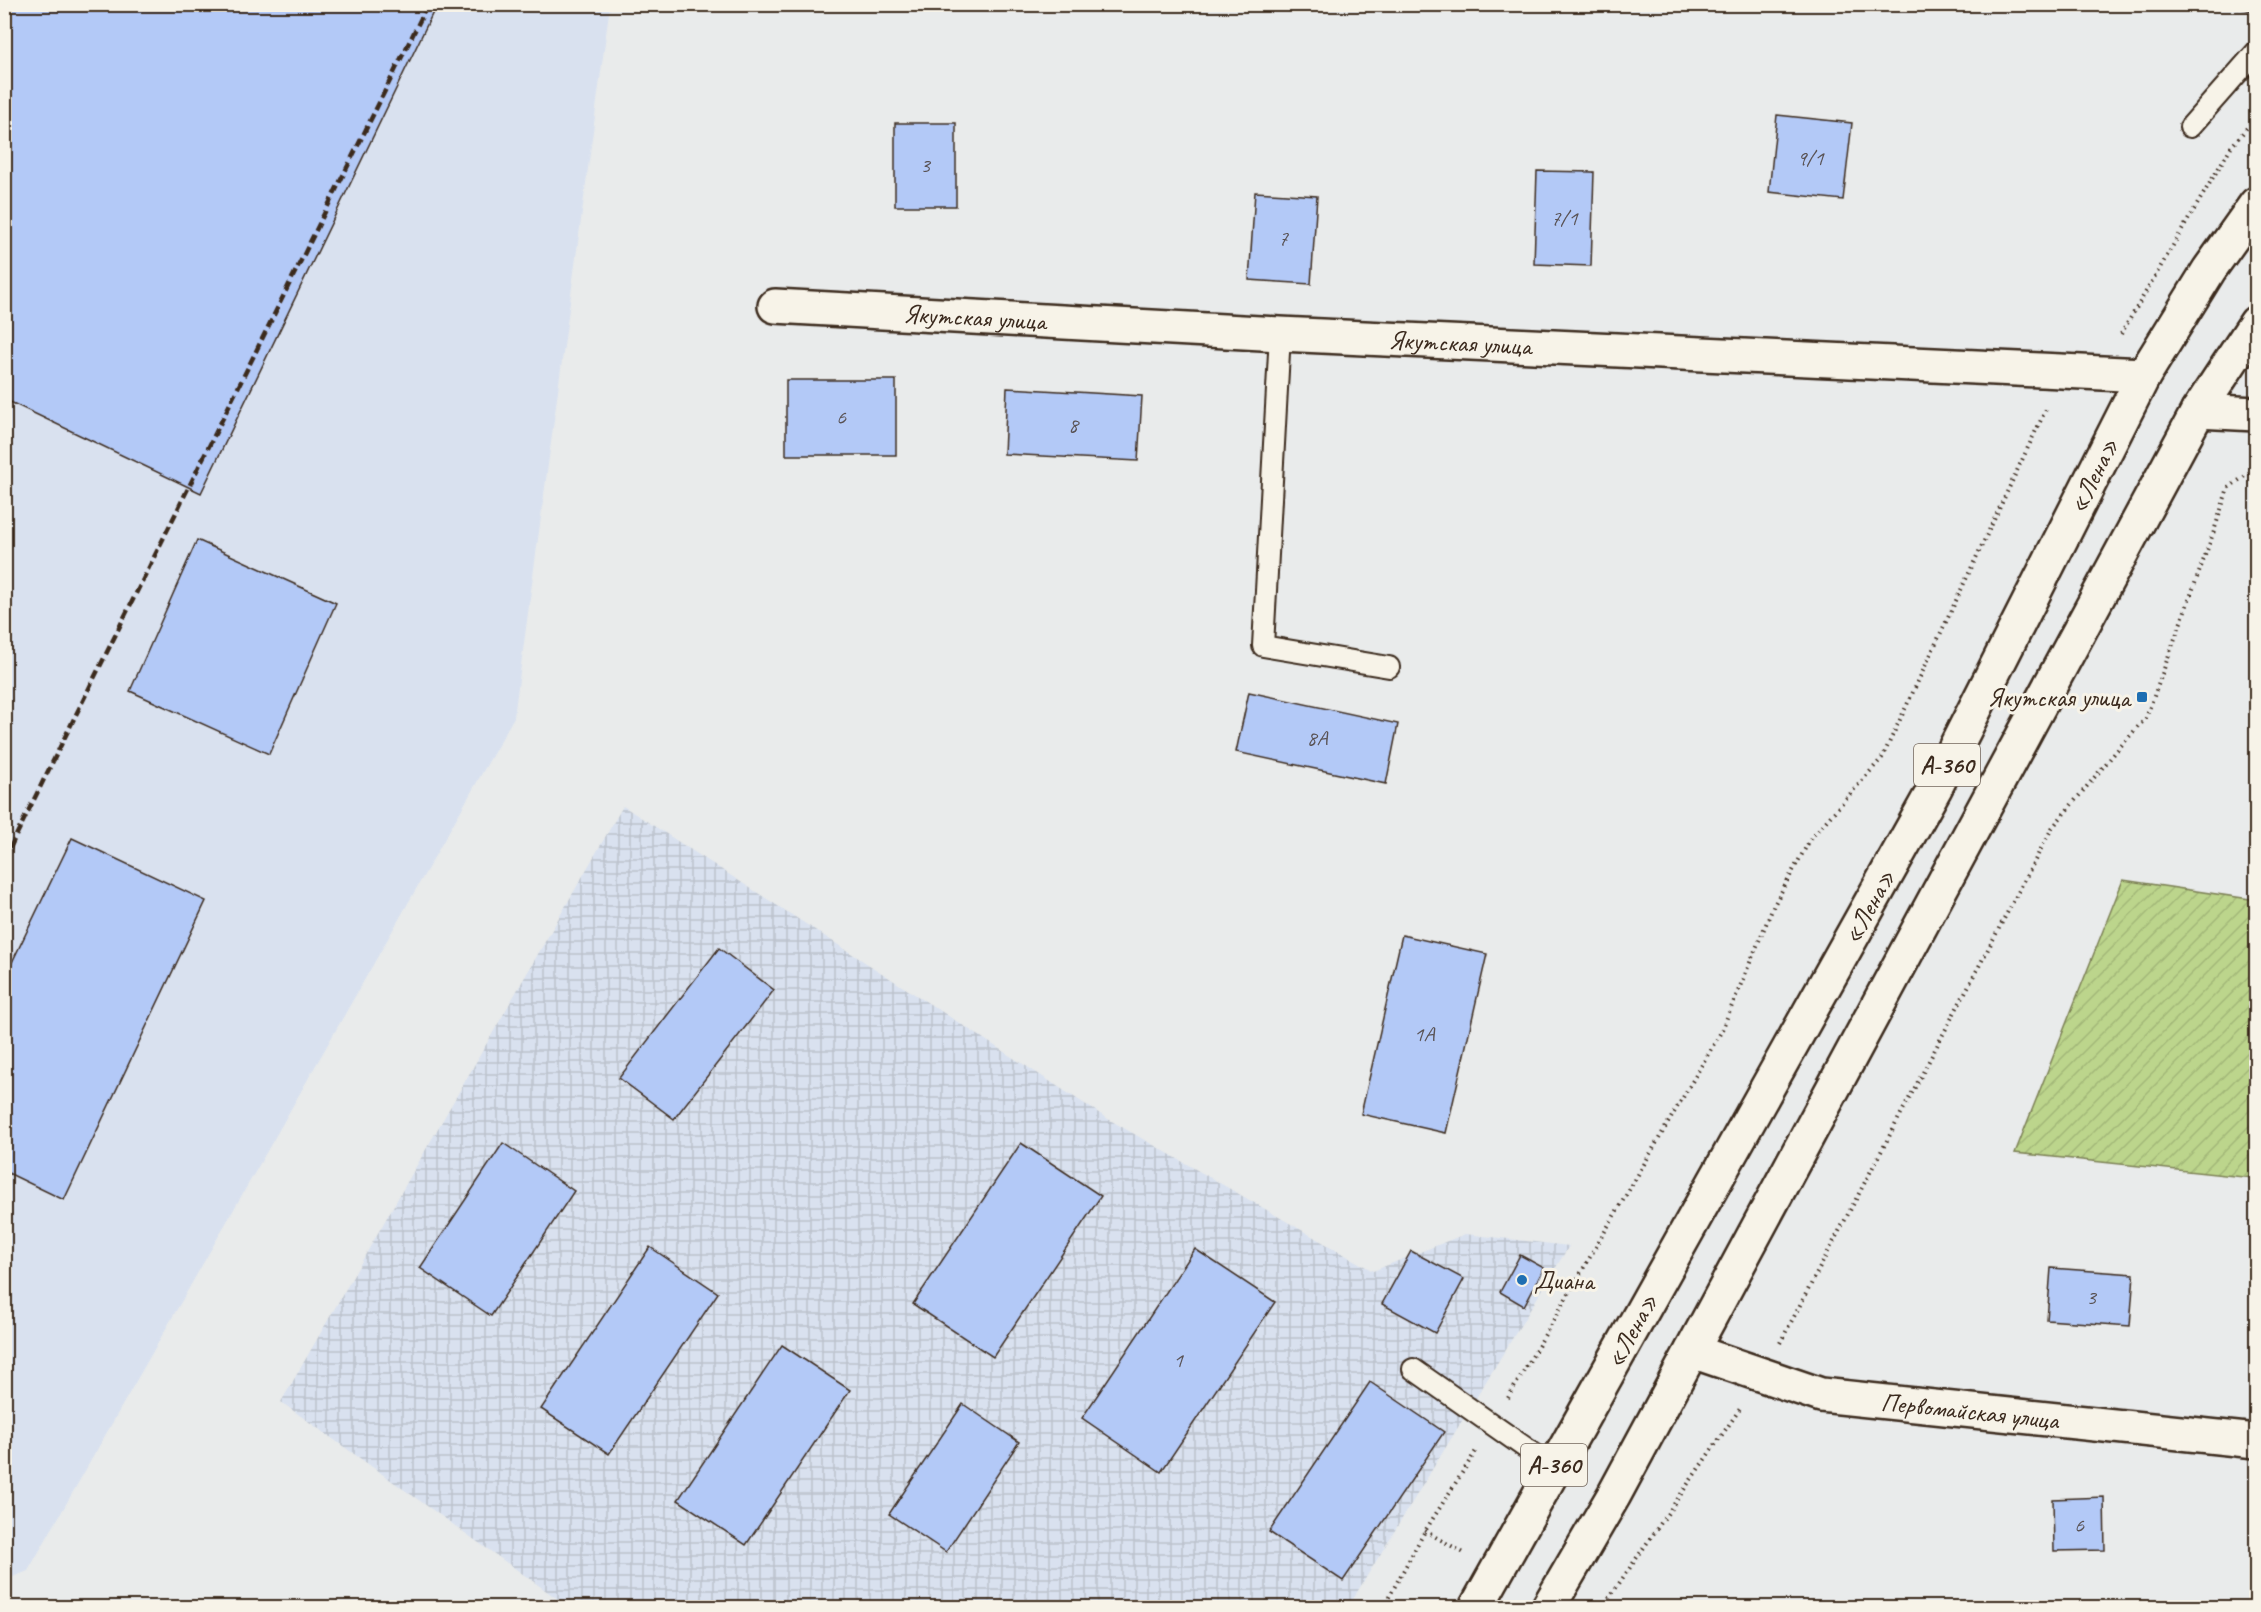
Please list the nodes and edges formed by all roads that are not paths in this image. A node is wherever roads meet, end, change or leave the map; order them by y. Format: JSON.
{"nodes":[{"id":1,"x":2256,"y":52,"type":"edge"},
{"id":2,"x":2190,"y":127,"type":"dead end"},
{"id":3,"x":2256,"y":204,"type":"edge"},
{"id":4,"x":775,"y":306,"type":"dead end"},
{"id":5,"x":2256,"y":323,"type":"edge"},
{"id":6,"x":1280,"y":334,"type":"junction"},
{"id":7,"x":2144,"y":375,"type":"junction"},
{"id":8,"x":2198,"y":411,"type":"junction"},
{"id":9,"x":2256,"y":414,"type":"edge"},
{"id":10,"x":1389,"y":666,"type":"dead end"},
{"id":11,"x":1692,"y":1351,"type":"junction"},
{"id":12,"x":1413,"y":1369,"type":"dead end"},
{"id":13,"x":2256,"y":1441,"type":"edge"},
{"id":14,"x":1553,"y":1467,"type":"junction"},
{"id":15,"x":1476,"y":1608,"type":"edge"},
{"id":16,"x":1548,"y":1608,"type":"edge"}],
"edges":[{"from":1,"to":2,"type":"lane"},
{"from":3,"to":7,"type":"main road","name":"«Лена»","number":"А-360"},
{"from":4,"to":6,"type":"main road","name":"Якутская улица"},
{"from":5,"to":8,"type":"main road","number":"А-360"},
{"from":6,"to":7,"type":"main road","name":"Якутская улица"},
{"from":6,"to":10,"type":"lane"},
{"from":7,"to":14,"type":"main road","name":"«Лена»","number":"А-360"},
{"from":8,"to":9,"type":"main road"},
{"from":8,"to":11,"type":"main road","number":"А-360"},
{"from":11,"to":13,"type":"main road","name":"Первомайская улица"},
{"from":11,"to":16,"type":"main road","number":"А-360"},
{"from":12,"to":14,"type":"lane"},
{"from":14,"to":15,"type":"main road","name":"«Лена»","number":"А-360"}]}
